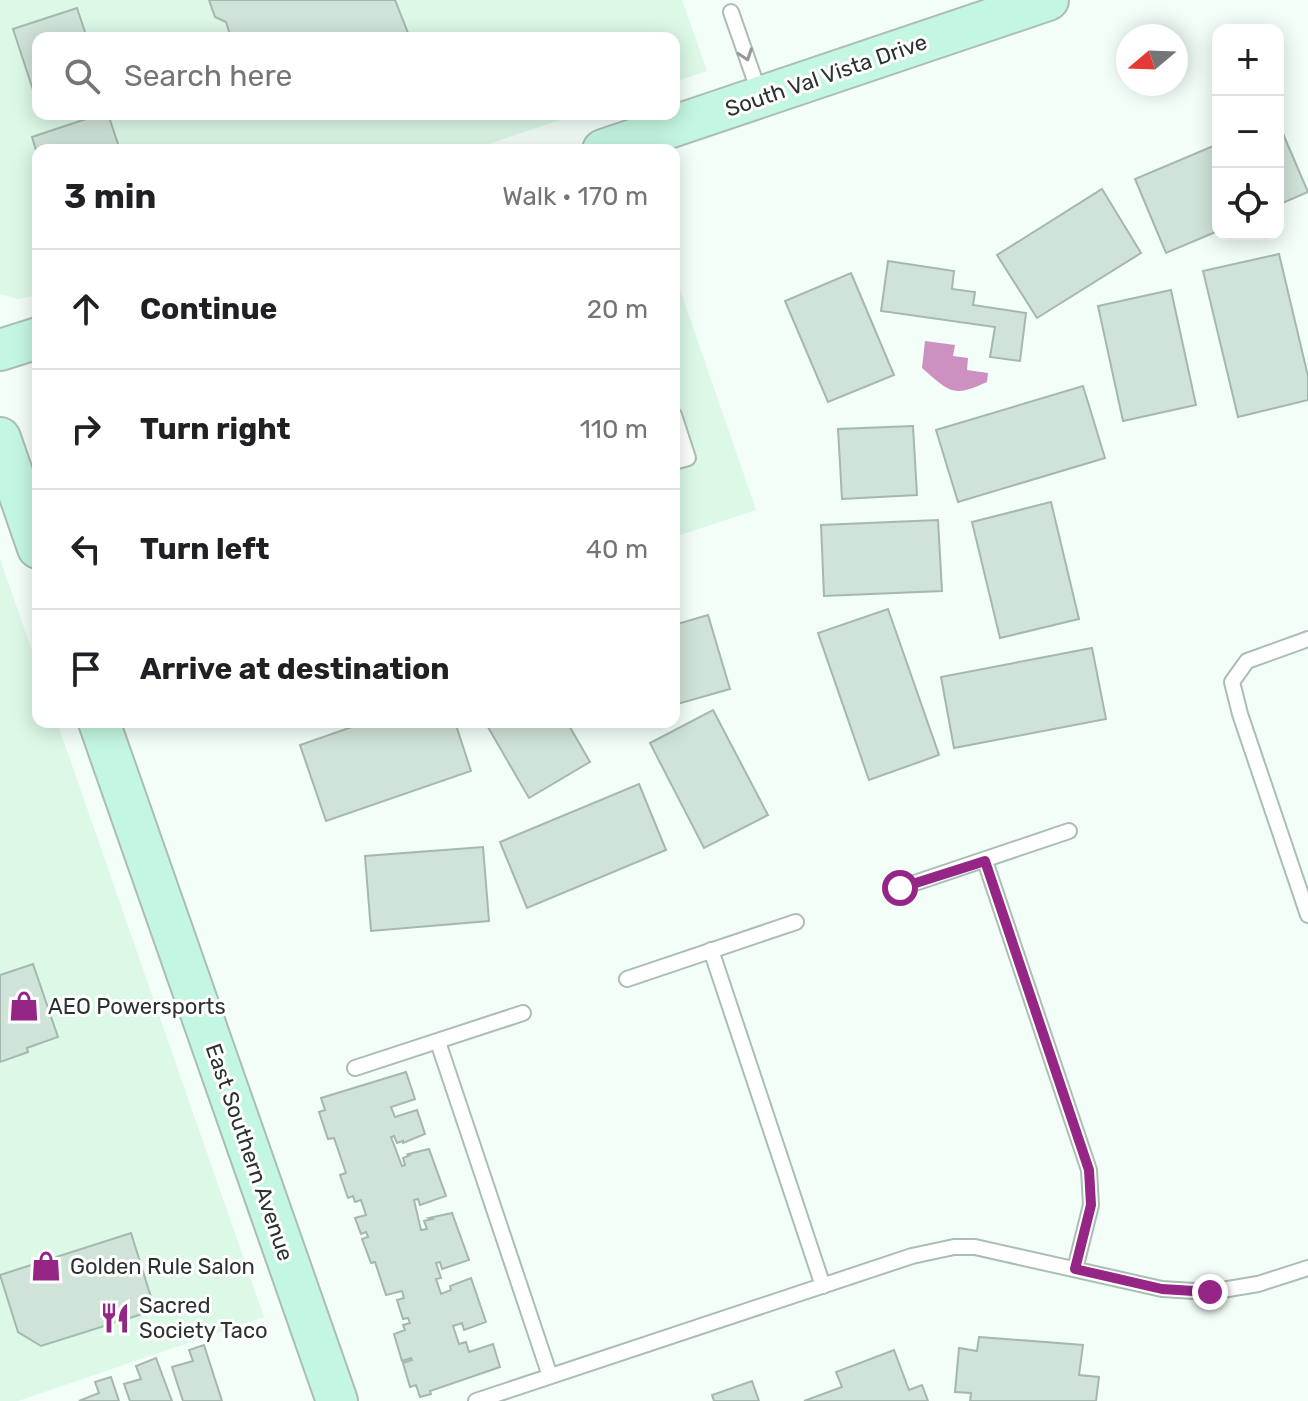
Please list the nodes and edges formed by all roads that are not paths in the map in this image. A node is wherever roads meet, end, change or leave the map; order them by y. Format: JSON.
{"nodes":[{"id":1,"x":1048,"y":0,"type":"edge"},
{"id":2,"x":731,"y":12,"type":"dead end"},
{"id":3,"x":761,"y":97,"type":"junction"},
{"id":4,"x":621,"y":144,"type":"edge"},
{"id":5,"x":32,"y":340,"type":"edge"},
{"id":6,"x":0,"y":350,"type":"edge"},
{"id":7,"x":680,"y":433,"type":"edge"},
{"id":8,"x":0,"y":438,"type":"edge"},
{"id":9,"x":680,"y":460,"type":"edge"},
{"id":10,"x":32,"y":531,"type":"edge"},
{"id":11,"x":1308,"y":639,"type":"edge"},
{"id":12,"x":101,"y":728,"type":"edge"},
{"id":13,"x":1069,"y":831,"type":"dead end"},
{"id":14,"x":985,"y":861,"type":"junction"},
{"id":15,"x":900,"y":888,"type":"dead end"},
{"id":16,"x":1308,"y":915,"type":"edge"},
{"id":17,"x":796,"y":922,"type":"dead end"},
{"id":18,"x":711,"y":950,"type":"junction"},
{"id":19,"x":627,"y":979,"type":"dead end"},
{"id":20,"x":523,"y":1013,"type":"dead end"},
{"id":21,"x":438,"y":1042,"type":"junction"},
{"id":22,"x":355,"y":1068,"type":"dead end"},
{"id":23,"x":1308,"y":1268,"type":"edge"},
{"id":24,"x":1075,"y":1269,"type":"junction"},
{"id":25,"x":823,"y":1286,"type":"junction"},
{"id":26,"x":550,"y":1376,"type":"junction"},
{"id":27,"x":337,"y":1401,"type":"edge"},
{"id":28,"x":476,"y":1401,"type":"edge"}],
"edges":[{"from":1,"to":3,"type":"main road","name":"South Val Vista Drive"},
{"from":2,"to":3,"type":"lane","one_way":true},
{"from":3,"to":4,"type":"main road","name":"South Val Vista Drive"},
{"from":5,"to":6,"type":"main road"},
{"from":7,"to":9,"type":"lane"},
{"from":8,"to":10,"type":"main road"},
{"from":11,"to":16,"type":"lane"},
{"from":12,"to":27,"type":"main road","name":"East Southern Avenue"},
{"from":13,"to":14,"type":"lane"},
{"from":14,"to":15,"type":"lane"},
{"from":14,"to":24,"type":"lane"},
{"from":17,"to":18,"type":"lane"},
{"from":18,"to":19,"type":"lane"},
{"from":18,"to":25,"type":"lane"},
{"from":20,"to":21,"type":"lane"},
{"from":21,"to":22,"type":"lane"},
{"from":21,"to":26,"type":"lane"},
{"from":23,"to":24,"type":"lane"},
{"from":24,"to":25,"type":"lane"},
{"from":25,"to":26,"type":"lane"},
{"from":26,"to":28,"type":"lane"}]}
